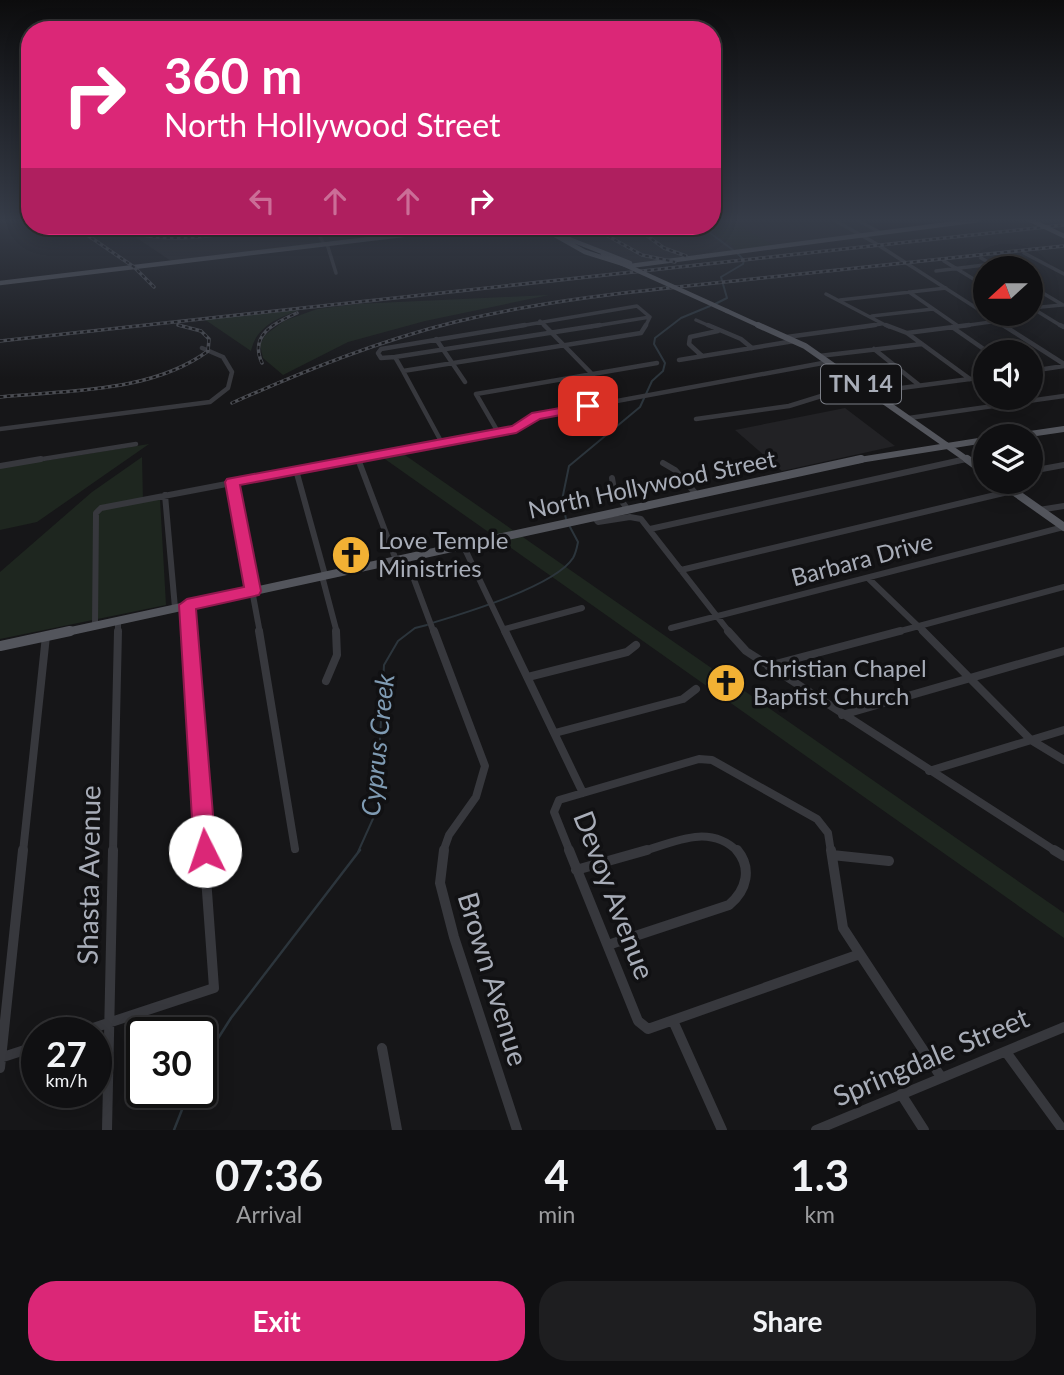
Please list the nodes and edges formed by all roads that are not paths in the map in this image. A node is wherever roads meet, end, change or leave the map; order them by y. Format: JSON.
{"nodes":[{"id":1,"x":86,"y":273,"type":"edge"},
{"id":2,"x":642,"y":273,"type":"edge"},
{"id":3,"x":922,"y":273,"type":"edge"},
{"id":4,"x":0,"y":283,"type":"edge"},
{"id":5,"x":946,"y":288,"type":"junction"},
{"id":6,"x":909,"y":292,"type":"junction"},
{"id":7,"x":1043,"y":293,"type":"edge"},
{"id":8,"x":827,"y":294,"type":"dead end"},
{"id":9,"x":838,"y":300,"type":"junction"},
{"id":10,"x":973,"y":305,"type":"edge"},
{"id":11,"x":1064,"y":305,"type":"edge"},
{"id":12,"x":1043,"y":307,"type":"edge"},
{"id":13,"x":933,"y":309,"type":"junction"},
{"id":14,"x":1043,"y":315,"type":"edge"},
{"id":15,"x":870,"y":316,"type":"junction"},
{"id":16,"x":650,"y":317,"type":"junction"},
{"id":17,"x":696,"y":320,"type":"dead end"},
{"id":18,"x":540,"y":321,"type":"junction"},
{"id":19,"x":883,"y":324,"type":"junction"},
{"id":20,"x":973,"y":324,"type":"edge"},
{"id":21,"x":1006,"y":326,"type":"edge"},
{"id":22,"x":955,"y":327,"type":"junction"},
{"id":23,"x":1064,"y":327,"type":"edge"},
{"id":24,"x":720,"y":330,"type":"junction"},
{"id":25,"x":907,"y":333,"type":"junction"},
{"id":26,"x":553,"y":334,"type":"junction"},
{"id":27,"x":787,"y":337,"type":"junction"},
{"id":28,"x":436,"y":339,"type":"junction"},
{"id":29,"x":794,"y":341,"type":"junction"},
{"id":30,"x":973,"y":341,"type":"edge"},
{"id":31,"x":922,"y":344,"type":"junction"},
{"id":32,"x":565,"y":345,"type":"junction"},
{"id":33,"x":202,"y":348,"type":"dead end"},
{"id":34,"x":752,"y":348,"type":"junction"},
{"id":35,"x":874,"y":349,"type":"junction"},
{"id":36,"x":446,"y":350,"type":"junction"},
{"id":37,"x":702,"y":356,"type":"junction"},
{"id":38,"x":819,"y":356,"type":"junction"},
{"id":39,"x":395,"y":357,"type":"junction"},
{"id":40,"x":679,"y":360,"type":"dead end"},
{"id":41,"x":828,"y":362,"type":"junction"},
{"id":42,"x":453,"y":363,"type":"junction"},
{"id":43,"x":657,"y":363,"type":"dead end"},
{"id":44,"x":1064,"y":365,"type":"edge"},
{"id":45,"x":1043,"y":369,"type":"edge"},
{"id":46,"x":402,"y":371,"type":"junction"},
{"id":47,"x":592,"y":374,"type":"junction"},
{"id":48,"x":970,"y":379,"type":"junction"},
{"id":49,"x":973,"y":379,"type":"edge"},
{"id":50,"x":465,"y":382,"type":"dead end"},
{"id":51,"x":862,"y":385,"type":"junction"},
{"id":52,"x":919,"y":385,"type":"junction"},
{"id":53,"x":871,"y":392,"type":"junction"},
{"id":54,"x":1064,"y":396,"type":"edge"},
{"id":55,"x":614,"y":402,"type":"junction"},
{"id":56,"x":909,"y":418,"type":"junction"},
{"id":57,"x":696,"y":419,"type":"dead end"},
{"id":58,"x":0,"y":429,"type":"edge"},
{"id":59,"x":1064,"y":429,"type":"edge"},
{"id":60,"x":498,"y":432,"type":"junction"},
{"id":61,"x":1043,"y":432,"type":"edge"},
{"id":62,"x":973,"y":442,"type":"edge"},
{"id":63,"x":442,"y":443,"type":"junction"},
{"id":64,"x":136,"y":444,"type":"dead end"},
{"id":65,"x":948,"y":446,"type":"junction"},
{"id":66,"x":358,"y":459,"type":"junction"},
{"id":67,"x":967,"y":459,"type":"junction"},
{"id":68,"x":663,"y":463,"type":"dead end"},
{"id":69,"x":973,"y":463,"type":"edge"},
{"id":70,"x":1064,"y":465,"type":"edge"},
{"id":71,"x":0,"y":466,"type":"edge"},
{"id":72,"x":1043,"y":469,"type":"edge"},
{"id":73,"x":296,"y":470,"type":"junction"},
{"id":74,"x":612,"y":478,"type":"dead end"},
{"id":75,"x":232,"y":482,"type":"junction"},
{"id":76,"x":999,"y":494,"type":"edge"},
{"id":77,"x":1016,"y":494,"type":"edge"},
{"id":78,"x":165,"y":495,"type":"junction"},
{"id":79,"x":697,"y":495,"type":"junction"},
{"id":80,"x":1064,"y":506,"type":"edge"},
{"id":81,"x":628,"y":510,"type":"junction"},
{"id":82,"x":1039,"y":510,"type":"junction"},
{"id":83,"x":589,"y":518,"type":"junction"},
{"id":84,"x":1064,"y":527,"type":"edge"},
{"id":85,"x":650,"y":529,"type":"junction"},
{"id":86,"x":463,"y":545,"type":"junction"},
{"id":87,"x":406,"y":558,"type":"junction"},
{"id":88,"x":396,"y":560,"type":"junction"},
{"id":89,"x":681,"y":570,"type":"junction"},
{"id":90,"x":324,"y":575,"type":"junction"},
{"id":91,"x":868,"y":578,"type":"junction"},
{"id":92,"x":1064,"y":587,"type":"edge"},
{"id":93,"x":253,"y":591,"type":"junction"},
{"id":94,"x":187,"y":605,"type":"junction"},
{"id":95,"x":175,"y":608,"type":"junction"},
{"id":96,"x":582,"y":608,"type":"dead end"},
{"id":97,"x":717,"y":618,"type":"junction"},
{"id":98,"x":118,"y":620,"type":"junction"},
{"id":99,"x":94,"y":625,"type":"junction"},
{"id":100,"x":918,"y":625,"type":"junction"},
{"id":101,"x":671,"y":628,"type":"dead end"},
{"id":102,"x":505,"y":629,"type":"junction"},
{"id":103,"x":46,"y":636,"type":"junction"},
{"id":104,"x":636,"y":645,"type":"dead end"},
{"id":105,"x":0,"y":646,"type":"edge"},
{"id":106,"x":1064,"y":651,"type":"edge"},
{"id":107,"x":768,"y":666,"type":"junction"},
{"id":108,"x":528,"y":677,"type":"junction"},
{"id":109,"x":973,"y":679,"type":"junction"},
{"id":110,"x":326,"y":681,"type":"dead end"},
{"id":111,"x":696,"y":689,"type":"dead end"},
{"id":112,"x":842,"y":715,"type":"junction"},
{"id":113,"x":1064,"y":730,"type":"edge"},
{"id":114,"x":555,"y":733,"type":"junction"},
{"id":115,"x":1031,"y":740,"type":"junction"},
{"id":116,"x":1064,"y":760,"type":"edge"},
{"id":117,"x":929,"y":771,"type":"junction"},
{"id":118,"x":583,"y":793,"type":"junction"},
{"id":119,"x":295,"y":849,"type":"dead end"},
{"id":120,"x":831,"y":855,"type":"junction"},
{"id":121,"x":1064,"y":856,"type":"edge"},
{"id":122,"x":889,"y":861,"type":"dead end"},
{"id":123,"x":576,"y":870,"type":"junction"},
{"id":124,"x":608,"y":945,"type":"junction"},
{"id":125,"x":861,"y":954,"type":"junction"},
{"id":126,"x":109,"y":1017,"type":"edge"},
{"id":127,"x":112,"y":1023,"type":"edge"},
{"id":128,"x":674,"y":1023,"type":"junction"},
{"id":129,"x":1064,"y":1027,"type":"edge"},
{"id":130,"x":382,"y":1048,"type":"dead end"},
{"id":131,"x":21,"y":1052,"type":"edge"},
{"id":132,"x":1006,"y":1052,"type":"junction"},
{"id":133,"x":0,"y":1061,"type":"edge"},
{"id":134,"x":941,"y":1077,"type":"junction"},
{"id":135,"x":901,"y":1094,"type":"junction"},
{"id":136,"x":107,"y":1108,"type":"edge"},
{"id":137,"x":107,"y":1130,"type":"edge"},
{"id":138,"x":397,"y":1130,"type":"edge"},
{"id":139,"x":517,"y":1130,"type":"edge"},
{"id":140,"x":722,"y":1130,"type":"edge"},
{"id":141,"x":816,"y":1130,"type":"edge"},
{"id":142,"x":924,"y":1130,"type":"edge"},
{"id":143,"x":1063,"y":1130,"type":"edge"}],
"edges":[{"from":1,"to":4,"type":"main road"},
{"from":2,"to":27,"type":"main road","number":"TN 14","bridge":true},
{"from":3,"to":5,"type":"street"},
{"from":5,"to":6,"type":"street"},
{"from":5,"to":10,"type":"street"},
{"from":6,"to":9,"type":"street"},
{"from":6,"to":13,"type":"street"},
{"from":7,"to":11,"type":"street"},
{"from":8,"to":9,"type":"street"},
{"from":9,"to":15,"type":"street"},
{"from":11,"to":12,"type":"street"},
{"from":13,"to":15,"type":"street"},
{"from":13,"to":22,"type":"street"},
{"from":14,"to":23,"type":"street"},
{"from":15,"to":19,"type":"street"},
{"from":16,"to":18,"type":"street"},
{"from":16,"to":26,"type":"street"},
{"from":16,"to":32,"type":"street"},
{"from":17,"to":24,"type":"street"},
{"from":18,"to":26,"type":"street"},
{"from":18,"to":28,"type":"street"},
{"from":19,"to":25,"type":"street"},
{"from":19,"to":27,"type":"street"},
{"from":20,"to":22,"type":"street"},
{"from":21,"to":44,"type":"street"},
{"from":22,"to":25,"type":"street"},
{"from":22,"to":30,"type":"street"},
{"from":24,"to":34,"type":"street"},
{"from":24,"to":37,"type":"street"},
{"from":25,"to":31,"type":"street"},
{"from":26,"to":32,"type":"street"},
{"from":26,"to":36,"type":"street"},
{"from":27,"to":29,"type":"main road","number":"TN 14"},
{"from":28,"to":36,"type":"street"},
{"from":28,"to":39,"type":"street"},
{"from":29,"to":34,"type":"street"},
{"from":29,"to":38,"type":"main road","number":"TN 14"},
{"from":31,"to":35,"type":"street"},
{"from":31,"to":48,"type":"street"},
{"from":32,"to":42,"type":"street"},
{"from":32,"to":47,"type":"street"},
{"from":33,"to":58,"type":"street"},
{"from":34,"to":37,"type":"street"},
{"from":35,"to":38,"type":"street"},
{"from":35,"to":52,"type":"street"},
{"from":36,"to":39,"type":"street"},
{"from":36,"to":42,"type":"street"},
{"from":37,"to":40,"type":"street"},
{"from":38,"to":41,"type":"main road","number":"TN 14"},
{"from":39,"to":46,"type":"street"},
{"from":41,"to":51,"type":"main road","number":"TN 14"},
{"from":41,"to":55,"type":"street"},
{"from":42,"to":46,"type":"street"},
{"from":42,"to":50,"type":"street"},
{"from":43,"to":47,"type":"street"},
{"from":44,"to":45,"type":"street"},
{"from":46,"to":63,"type":"street"},
{"from":47,"to":55,"type":"street"},
{"from":47,"to":60,"type":"street"},
{"from":48,"to":49,"type":"street"},
{"from":48,"to":52,"type":"street"},
{"from":51,"to":53,"type":"main road","number":"TN 14"},
{"from":51,"to":57,"type":"street"},
{"from":52,"to":53,"type":"street"},
{"from":53,"to":56,"type":"main road","number":"TN 14"},
{"from":54,"to":56,"type":"street"},
{"from":55,"to":60,"type":"street"},
{"from":56,"to":65,"type":"main road","number":"TN 14"},
{"from":59,"to":61,"type":"main road"},
{"from":60,"to":63,"type":"street"},
{"from":62,"to":65,"type":"main road","name":"North Hollywood Street"},
{"from":63,"to":66,"type":"street"},
{"from":64,"to":71,"type":"street"},
{"from":65,"to":67,"type":"main road","number":"TN 14"},
{"from":65,"to":79,"type":"main road","name":"North Hollywood Street"},
{"from":66,"to":73,"type":"street"},
{"from":66,"to":88,"type":"street"},
{"from":67,"to":69,"type":"main road","number":"TN 14"},
{"from":67,"to":85,"type":"street"},
{"from":68,"to":79,"type":"street"},
{"from":70,"to":72,"type":"street"},
{"from":73,"to":75,"type":"street"},
{"from":73,"to":90,"type":"street"},
{"from":74,"to":81,"type":"street"},
{"from":75,"to":78,"type":"street"},
{"from":75,"to":93,"type":"street"},
{"from":76,"to":89,"type":"street"},
{"from":77,"to":82,"type":"main road"},
{"from":78,"to":95,"type":"street"},
{"from":78,"to":99,"type":"street"},
{"from":79,"to":81,"type":"main road","name":"North Hollywood Street"},
{"from":80,"to":82,"type":"street"},
{"from":81,"to":83,"type":"main road","name":"North Hollywood Street"},
{"from":82,"to":84,"type":"main road"},
{"from":83,"to":85,"type":"street"},
{"from":83,"to":86,"type":"main road","name":"North Hollywood Street"},
{"from":84,"to":91,"type":"street","name":"Barbara Drive"},
{"from":85,"to":89,"type":"street"},
{"from":86,"to":87,"type":"main road","name":"North Hollywood Street"},
{"from":86,"to":102,"type":"street","name":"Devoy Avenue"},
{"from":87,"to":88,"type":"main road","name":"North Hollywood Street"},
{"from":87,"to":139,"type":"street","name":"Brown Avenue"},
{"from":88,"to":90,"type":"main road","name":"North Hollywood Street"},
{"from":89,"to":97,"type":"street"},
{"from":90,"to":93,"type":"main road","name":"North Hollywood Street"},
{"from":90,"to":110,"type":"street"},
{"from":91,"to":97,"type":"street","name":"Barbara Drive"},
{"from":91,"to":100,"type":"street"},
{"from":92,"to":100,"type":"street"},
{"from":93,"to":94,"type":"main road","name":"North Hollywood Street"},
{"from":93,"to":119,"type":"street"},
{"from":94,"to":95,"type":"main road","name":"North Hollywood Street"},
{"from":94,"to":127,"type":"street"},
{"from":95,"to":98,"type":"main road","name":"North Hollywood Street"},
{"from":96,"to":102,"type":"street"},
{"from":97,"to":101,"type":"street","name":"Barbara Drive"},
{"from":97,"to":107,"type":"street"},
{"from":98,"to":99,"type":"main road","name":"North Hollywood Street"},
{"from":98,"to":126,"type":"street","name":"Shasta Avenue"},
{"from":99,"to":103,"type":"main road","name":"North Hollywood Street"},
{"from":100,"to":107,"type":"street"},
{"from":100,"to":109,"type":"street"},
{"from":102,"to":108,"type":"street","name":"Devoy Avenue"},
{"from":103,"to":105,"type":"main road","name":"North Hollywood Street"},
{"from":103,"to":133,"type":"street"},
{"from":104,"to":108,"type":"street"},
{"from":106,"to":109,"type":"street"},
{"from":107,"to":112,"type":"street"},
{"from":108,"to":114,"type":"street","name":"Devoy Avenue"},
{"from":109,"to":112,"type":"street"},
{"from":109,"to":115,"type":"street"},
{"from":111,"to":114,"type":"street"},
{"from":112,"to":117,"type":"street"},
{"from":113,"to":115,"type":"street"},
{"from":114,"to":118,"type":"street","name":"Devoy Avenue"},
{"from":115,"to":116,"type":"street"},
{"from":115,"to":117,"type":"street"},
{"from":117,"to":121,"type":"street"},
{"from":118,"to":120,"type":"street"},
{"from":118,"to":123,"type":"street","name":"Devoy Avenue"},
{"from":120,"to":122,"type":"street"},
{"from":120,"to":125,"type":"street"},
{"from":123,"to":124,"type":"street","name":"Devoy Avenue"},
{"from":123,"to":124,"type":"street"},
{"from":124,"to":128,"type":"street","name":"Devoy Avenue"},
{"from":125,"to":128,"type":"street","name":"Devoy Avenue"},
{"from":125,"to":134,"type":"street"},
{"from":128,"to":140,"type":"street"},
{"from":129,"to":132,"type":"street","name":"Springdale Street"},
{"from":130,"to":138,"type":"street"},
{"from":131,"to":133,"type":"street"},
{"from":132,"to":134,"type":"street","name":"Springdale Street"},
{"from":132,"to":143,"type":"street"},
{"from":134,"to":135,"type":"street","name":"Springdale Street"},
{"from":135,"to":141,"type":"street","name":"Springdale Street"},
{"from":135,"to":142,"type":"street"},
{"from":136,"to":137,"type":"street","name":"Shasta Avenue"}]}
